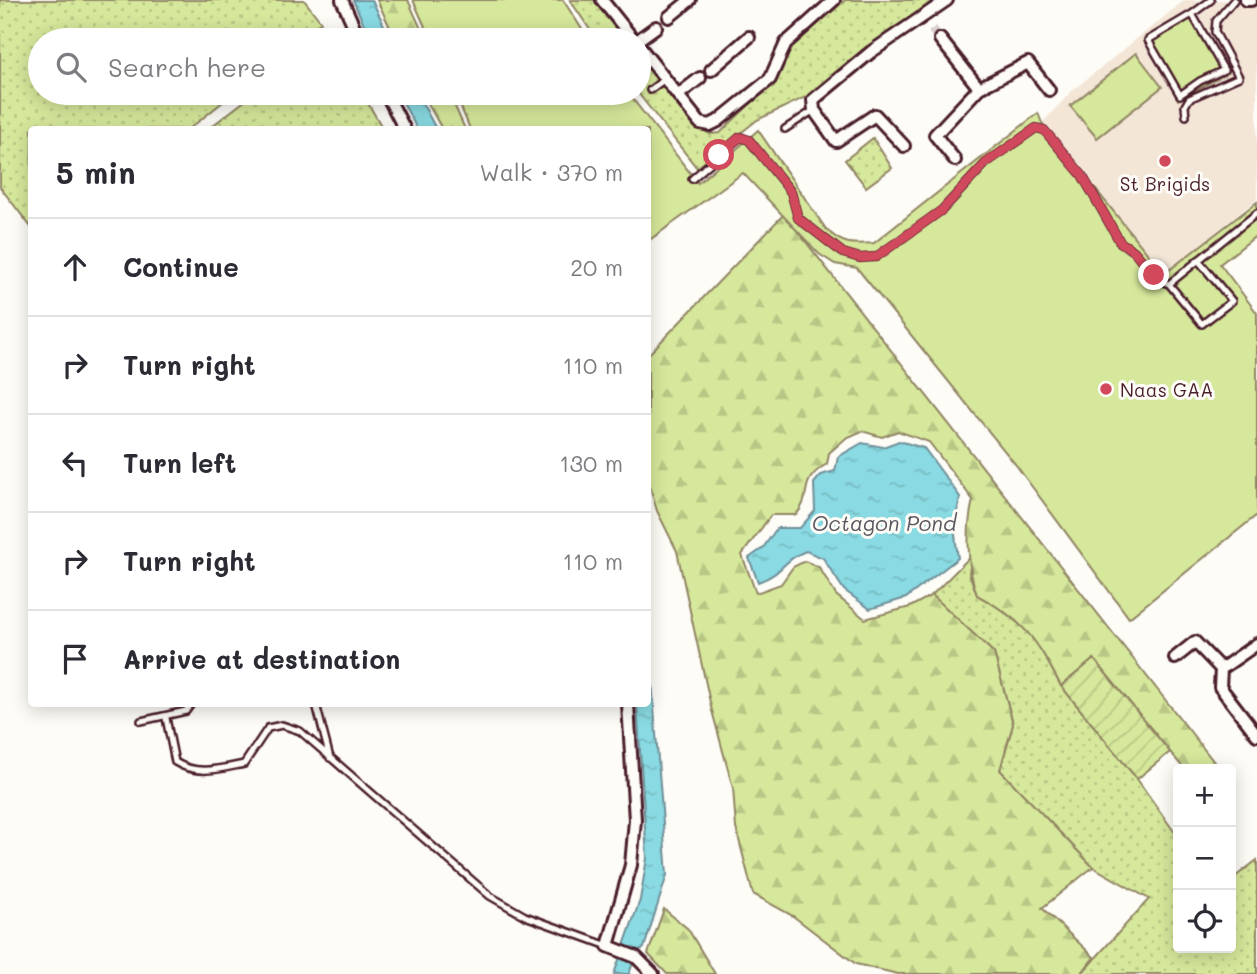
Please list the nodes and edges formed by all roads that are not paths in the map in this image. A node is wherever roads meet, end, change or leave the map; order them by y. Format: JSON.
{"nodes":[{"id":1,"x":342,"y":0,"type":"edge"},
{"id":2,"x":602,"y":0,"type":"edge"},
{"id":3,"x":690,"y":0,"type":"edge"},
{"id":4,"x":834,"y":0,"type":"edge"},
{"id":5,"x":947,"y":0,"type":"edge"},
{"id":6,"x":1211,"y":0,"type":"edge"},
{"id":7,"x":1234,"y":0,"type":"edge"},
{"id":8,"x":1192,"y":13,"type":"junction"},
{"id":9,"x":669,"y":17,"type":"dead end"},
{"id":10,"x":924,"y":18,"type":"junction"},
{"id":11,"x":656,"y":27,"type":"dead end"},
{"id":12,"x":355,"y":28,"type":"edge"},
{"id":13,"x":626,"y":28,"type":"edge"},
{"id":14,"x":932,"y":29,"type":"tunnel mouth"},
{"id":15,"x":651,"y":30,"type":"edge"},
{"id":16,"x":748,"y":37,"type":"dead end"},
{"id":17,"x":940,"y":39,"type":"tunnel mouth"},
{"id":18,"x":651,"y":61,"type":"edge"},
{"id":19,"x":711,"y":69,"type":"dead end"},
{"id":20,"x":700,"y":78,"type":"dead end"},
{"id":21,"x":665,"y":79,"type":"junction"},
{"id":22,"x":1200,"y":81,"type":"junction"},
{"id":23,"x":979,"y":88,"type":"junction"},
{"id":24,"x":651,"y":89,"type":"edge"},
{"id":25,"x":1210,"y":89,"type":"junction"},
{"id":26,"x":1049,"y":90,"type":"dead end"},
{"id":27,"x":678,"y":95,"type":"junction"},
{"id":28,"x":392,"y":105,"type":"edge"},
{"id":29,"x":814,"y":110,"type":"junction"},
{"id":30,"x":1186,"y":116,"type":"dead end"},
{"id":31,"x":403,"y":126,"type":"edge"},
{"id":32,"x":785,"y":129,"type":"dead end"},
{"id":33,"x":904,"y":146,"type":"dead end"},
{"id":34,"x":955,"y":160,"type":"dead end"},
{"id":35,"x":692,"y":179,"type":"dead end"},
{"id":36,"x":1257,"y":213,"type":"edge"},
{"id":37,"x":1198,"y":260,"type":"junction"},
{"id":38,"x":1169,"y":284,"type":"junction"},
{"id":39,"x":1257,"y":644,"type":"edge"},
{"id":40,"x":1175,"y":658,"type":"dead end"},
{"id":41,"x":1221,"y":669,"type":"junction"},
{"id":42,"x":189,"y":707,"type":"edge"},
{"id":43,"x":317,"y":707,"type":"edge"},
{"id":44,"x":628,"y":707,"type":"edge"},
{"id":45,"x":166,"y":718,"type":"junction"},
{"id":46,"x":141,"y":721,"type":"dead end"},
{"id":47,"x":1257,"y":735,"type":"edge"},
{"id":48,"x":330,"y":760,"type":"junction"},
{"id":49,"x":608,"y":946,"type":"junction"},
{"id":50,"x":640,"y":960,"type":"junction"},
{"id":51,"x":637,"y":974,"type":"edge"},
{"id":52,"x":653,"y":974,"type":"edge"}],
"edges":[{"from":1,"to":12,"type":"street"},
{"from":2,"to":13,"type":"street"},
{"from":3,"to":9,"type":"street"},
{"from":4,"to":27,"type":"street"},
{"from":5,"to":10,"type":"street"},
{"from":6,"to":8,"type":"lane"},
{"from":7,"to":25,"type":"lane"},
{"from":8,"to":22,"type":"lane"},
{"from":8,"to":22,"type":"lane"},
{"from":10,"to":14,"type":"street"},
{"from":10,"to":29,"type":"street"},
{"from":11,"to":15,"type":"street"},
{"from":16,"to":19,"type":"street"},
{"from":17,"to":23,"type":"street"},
{"from":18,"to":21,"type":"street"},
{"from":20,"to":27,"type":"street"},
{"from":21,"to":24,"type":"lane"},
{"from":21,"to":27,"type":"street"},
{"from":22,"to":25,"type":"lane"},
{"from":23,"to":26,"type":"street"},
{"from":23,"to":34,"type":"street"},
{"from":25,"to":30,"type":"lane"},
{"from":28,"to":31,"type":"street"},
{"from":29,"to":32,"type":"lane"},
{"from":29,"to":33,"type":"street"},
{"from":35,"to":38,"type":"lane"},
{"from":36,"to":37,"type":"lane"},
{"from":37,"to":38,"type":"lane"},
{"from":37,"to":38,"type":"lane"},
{"from":39,"to":41,"type":"street"},
{"from":40,"to":41,"type":"street"},
{"from":41,"to":47,"type":"street"},
{"from":42,"to":45,"type":"lane"},
{"from":43,"to":48,"type":"lane"},
{"from":44,"to":49,"type":"street"},
{"from":45,"to":46,"type":"lane"},
{"from":45,"to":48,"type":"lane"},
{"from":48,"to":49,"type":"lane"},
{"from":49,"to":50,"type":"street"},
{"from":50,"to":51,"type":"street"},
{"from":50,"to":52,"type":"street"}]}
